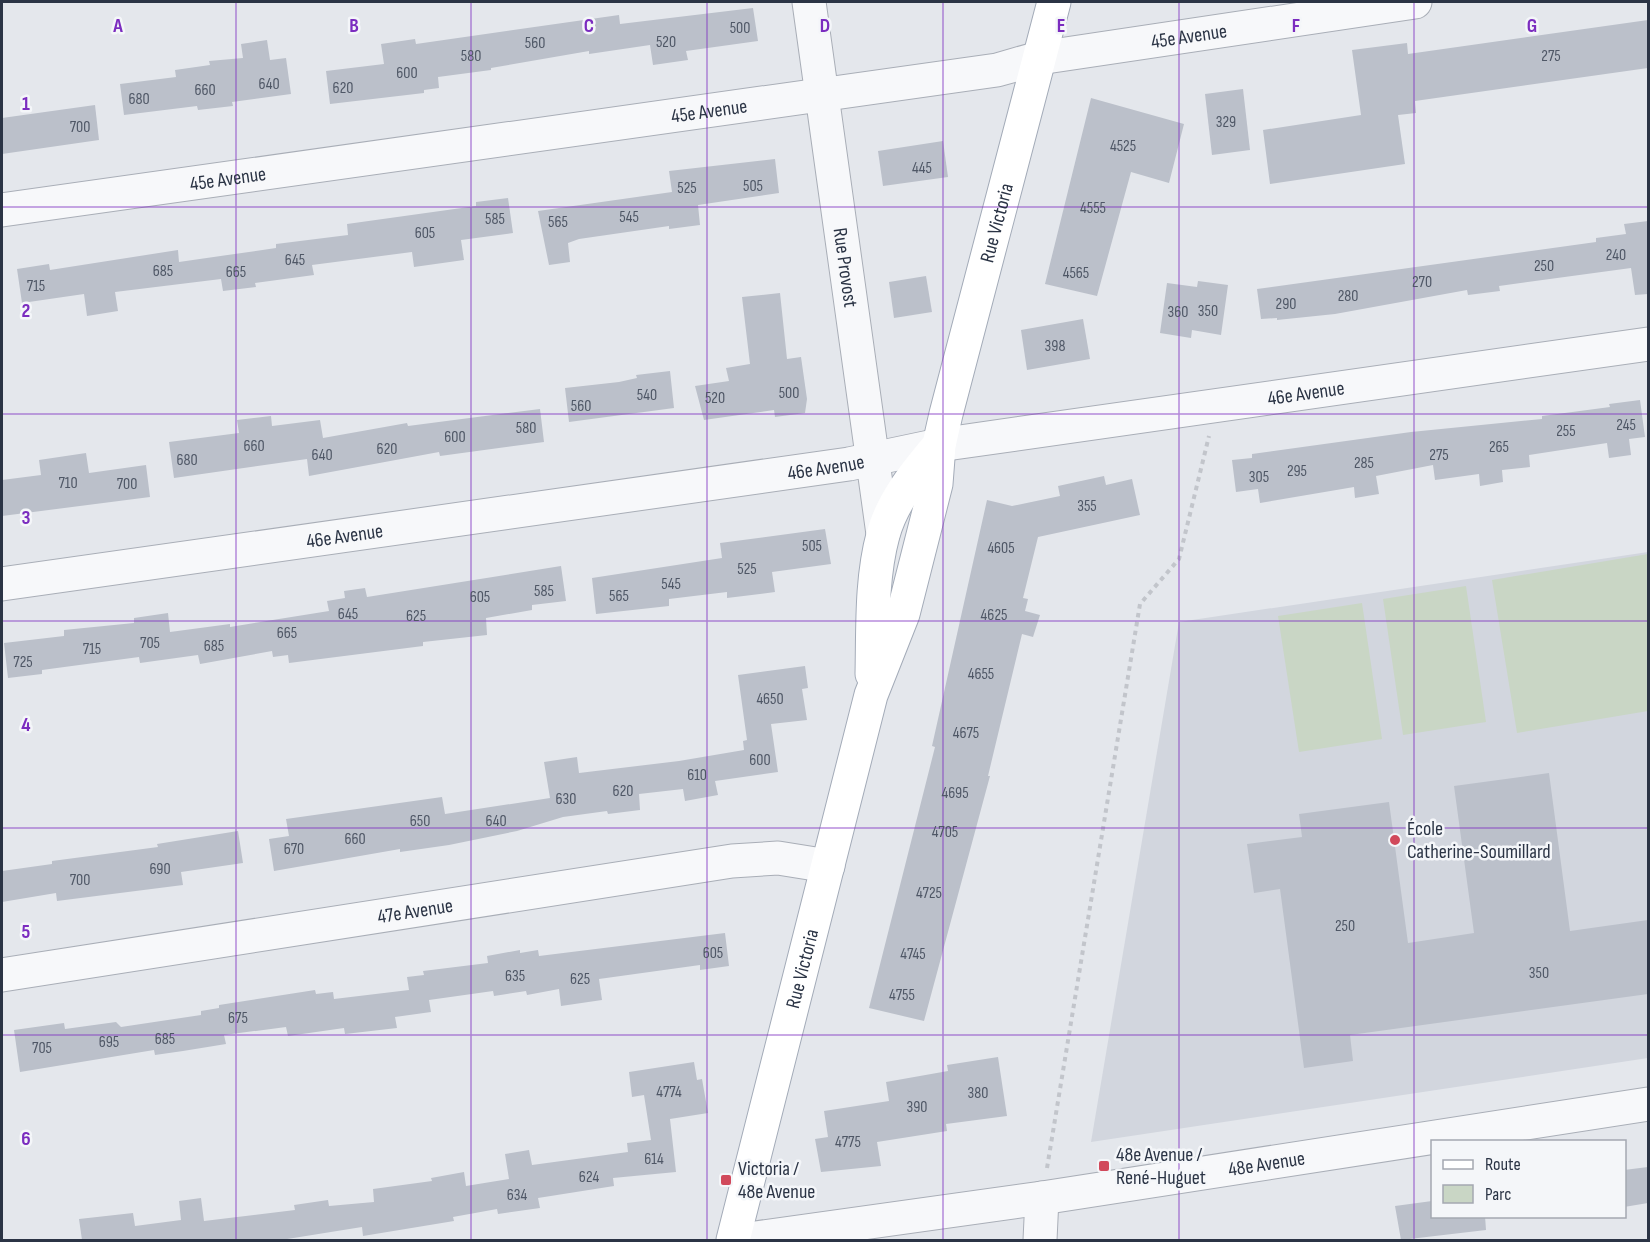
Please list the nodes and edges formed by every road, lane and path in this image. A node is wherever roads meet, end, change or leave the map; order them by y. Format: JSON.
{"nodes":[{"id":1,"x":809,"y":2,"type":"edge"},
{"id":2,"x":1054,"y":2,"type":"edge"},
{"id":3,"x":1415,"y":2,"type":"edge"},
{"id":4,"x":1039,"y":58,"type":"junction"},
{"id":5,"x":822,"y":94,"type":"junction"},
{"id":6,"x":2,"y":210,"type":"edge"},
{"id":7,"x":1648,"y":344,"type":"edge"},
{"id":8,"x":1216,"y":407,"type":"junction"},
{"id":9,"x":939,"y":445,"type":"junction"},
{"id":10,"x":872,"y":459,"type":"junction"},
{"id":11,"x":883,"y":534,"type":"junction"},
{"id":12,"x":2,"y":584,"type":"edge"},
{"id":13,"x":871,"y":695,"type":"junction"},
{"id":14,"x":828,"y":866,"type":"junction"},
{"id":15,"x":2,"y":975,"type":"edge"},
{"id":16,"x":1648,"y":1104,"type":"edge"},
{"id":17,"x":1044,"y":1185,"type":"junction"},
{"id":18,"x":734,"y":1240,"type":"edge"},
{"id":19,"x":741,"y":1240,"type":"edge"},
{"id":20,"x":1040,"y":1240,"type":"edge"}],
"edges":[{"from":1,"to":5,"type":"street","name":"Rue Provost"},
{"from":2,"to":4,"type":"main road","name":"Rue Victoria"},
{"from":3,"to":4,"type":"street","name":"45e Avenue"},
{"from":4,"to":5,"type":"street","name":"45e Avenue"},
{"from":4,"to":9,"type":"main road","name":"Rue Victoria"},
{"from":5,"to":6,"type":"street","name":"45e Avenue"},
{"from":5,"to":10,"type":"street","name":"Rue Provost"},
{"from":7,"to":8,"type":"street","name":"46e Avenue"},
{"from":8,"to":9,"type":"street","name":"46e Avenue"},
{"from":8,"to":17,"type":"path"},
{"from":9,"to":10,"type":"street","name":"46e Avenue"},
{"from":9,"to":11,"type":"main road","name":"Rue Victoria"},
{"from":9,"to":13,"type":"main road","name":"Rue Victoria"},
{"from":10,"to":11,"type":"street","name":"Rue Provost"},
{"from":10,"to":12,"type":"street","name":"46e Avenue"},
{"from":11,"to":13,"type":"main road","name":"Rue Victoria"},
{"from":13,"to":14,"type":"main road","name":"Rue Victoria"},
{"from":14,"to":15,"type":"street","name":"47e Avenue"},
{"from":14,"to":18,"type":"main road","name":"Rue Victoria"},
{"from":16,"to":17,"type":"street","name":"48e Avenue"},
{"from":17,"to":19,"type":"street","name":"48e Avenue"},
{"from":17,"to":20,"type":"street"}]}
